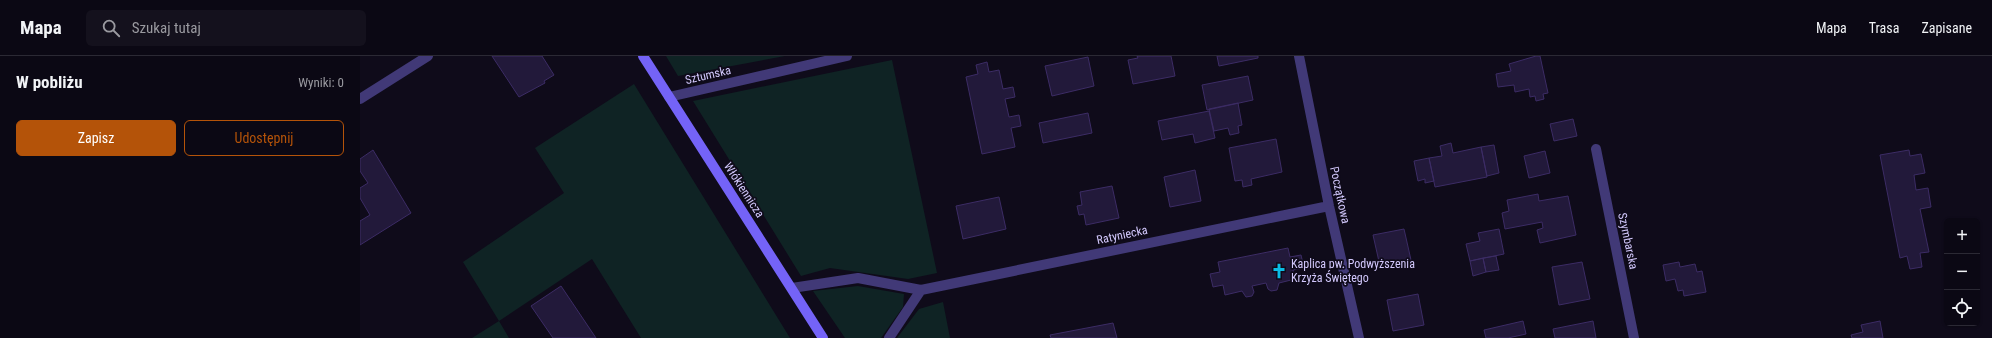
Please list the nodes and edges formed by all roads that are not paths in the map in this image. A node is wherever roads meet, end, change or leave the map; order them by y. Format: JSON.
{"nodes":[{"id":1,"x":428,"y":56,"type":"edge"},
{"id":2,"x":643,"y":56,"type":"edge"},
{"id":3,"x":846,"y":56,"type":"edge"},
{"id":4,"x":1299,"y":56,"type":"edge"},
{"id":5,"x":669,"y":97,"type":"junction"},
{"id":6,"x":360,"y":99,"type":"edge"},
{"id":7,"x":1596,"y":150,"type":"dead end"},
{"id":8,"x":1329,"y":206,"type":"junction"},
{"id":9,"x":792,"y":288,"type":"junction"},
{"id":10,"x":921,"y":290,"type":"junction"},
{"id":11,"x":823,"y":338,"type":"edge"},
{"id":12,"x":889,"y":338,"type":"edge"},
{"id":13,"x":1359,"y":338,"type":"edge"},
{"id":14,"x":1634,"y":338,"type":"edge"}],
"edges":[{"from":1,"to":6,"type":"street"},
{"from":2,"to":5,"type":"street","name":"Włókiennicza"},
{"from":3,"to":5,"type":"street","name":"Sztumska"},
{"from":4,"to":8,"type":"street","name":"Początkowa"},
{"from":5,"to":9,"type":"street","name":"Włókiennicza"},
{"from":7,"to":14,"type":"street","name":"Szymbarska"},
{"from":8,"to":10,"type":"street","name":"Ratyniecka"},
{"from":8,"to":13,"type":"street","name":"Początkowa"},
{"from":9,"to":10,"type":"street","name":"Ratyniecka"},
{"from":9,"to":11,"type":"street","name":"Włókiennicza"},
{"from":10,"to":12,"type":"street"}]}
